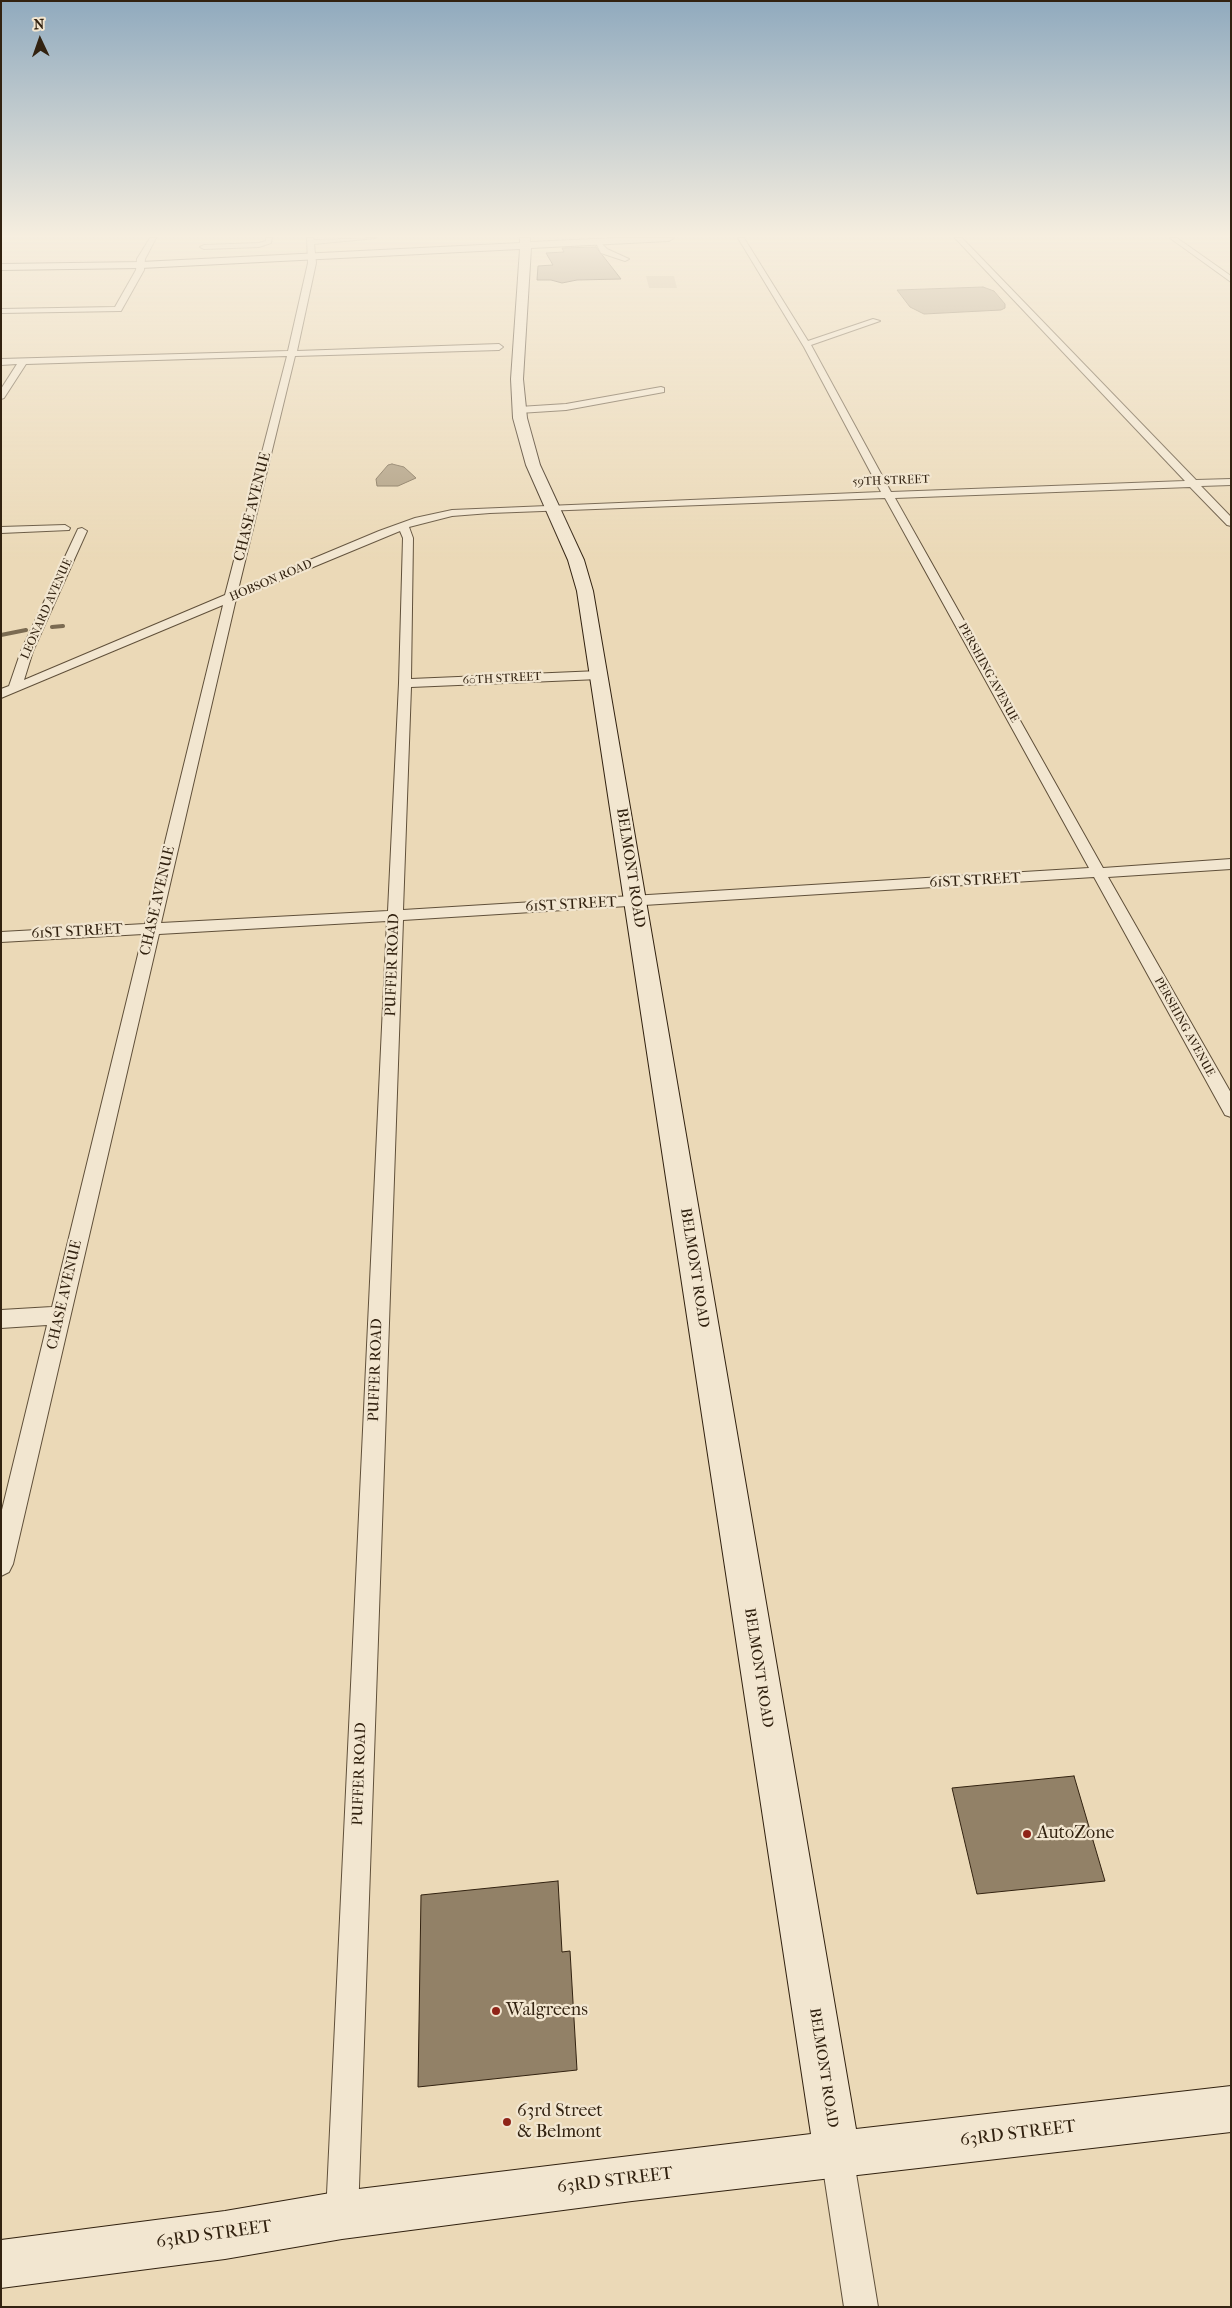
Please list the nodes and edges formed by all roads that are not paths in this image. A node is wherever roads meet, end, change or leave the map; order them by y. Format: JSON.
{"nodes":[{"id":1,"x":291,"y":346,"type":"edge"},
{"id":2,"x":519,"y":346,"type":"edge"},
{"id":3,"x":807,"y":346,"type":"edge"},
{"id":4,"x":1061,"y":346,"type":"edge"},
{"id":5,"x":499,"y":347,"type":"dead end"},
{"id":6,"x":290,"y":353,"type":"junction"},
{"id":7,"x":23,"y":361,"type":"junction"},
{"id":8,"x":1,"y":362,"type":"edge"},
{"id":9,"x":661,"y":390,"type":"dead end"},
{"id":10,"x":1,"y":396,"type":"edge"},
{"id":11,"x":519,"y":410,"type":"junction"},
{"id":12,"x":1231,"y":482,"type":"edge"},
{"id":13,"x":1192,"y":483,"type":"junction"},
{"id":14,"x":888,"y":494,"type":"junction"},
{"id":15,"x":551,"y":507,"type":"junction"},
{"id":16,"x":1231,"y":523,"type":"edge"},
{"id":17,"x":403,"y":526,"type":"junction"},
{"id":18,"x":66,"y":528,"type":"dead end"},
{"id":19,"x":1,"y":530,"type":"edge"},
{"id":20,"x":82,"y":531,"type":"dead end"},
{"id":21,"x":230,"y":598,"type":"junction"},
{"id":22,"x":599,"y":674,"type":"junction"},
{"id":23,"x":405,"y":683,"type":"junction"},
{"id":24,"x":15,"y":688,"type":"junction"},
{"id":25,"x":1,"y":694,"type":"edge"},
{"id":26,"x":1,"y":699,"type":"edge"},
{"id":27,"x":1,"y":707,"type":"edge"},
{"id":28,"x":1231,"y":864,"type":"edge"},
{"id":29,"x":1099,"y":874,"type":"junction"},
{"id":30,"x":636,"y":901,"type":"junction"},
{"id":31,"x":395,"y":914,"type":"junction"},
{"id":32,"x":152,"y":928,"type":"junction"},
{"id":33,"x":1,"y":937,"type":"edge"},
{"id":34,"x":1231,"y":1110,"type":"edge"},
{"id":35,"x":60,"y":1315,"type":"junction"},
{"id":36,"x":1,"y":1319,"type":"edge"},
{"id":37,"x":1,"y":1564,"type":"edge"},
{"id":38,"x":1231,"y":2109,"type":"edge"},
{"id":39,"x":837,"y":2154,"type":"junction"},
{"id":40,"x":342,"y":2215,"type":"junction"},
{"id":41,"x":1,"y":2264,"type":"edge"},
{"id":42,"x":861,"y":2307,"type":"edge"}],
"edges":[{"from":1,"to":6,"type":"street","name":"CHASE AVENUE"},
{"from":2,"to":11,"type":"main road","name":"BELMONT ROAD"},
{"from":3,"to":14,"type":"street","name":"PERSHING AVENUE"},
{"from":4,"to":13,"type":"street"},
{"from":5,"to":6,"type":"street"},
{"from":6,"to":7,"type":"street"},
{"from":6,"to":21,"type":"street","name":"CHASE AVENUE"},
{"from":7,"to":8,"type":"street"},
{"from":7,"to":10,"type":"street"},
{"from":9,"to":11,"type":"street"},
{"from":11,"to":15,"type":"main road","name":"BELMONT ROAD"},
{"from":12,"to":13,"type":"street","name":"59TH STREET"},
{"from":13,"to":14,"type":"street","name":"59TH STREET"},
{"from":13,"to":16,"type":"street"},
{"from":14,"to":15,"type":"street","name":"59TH STREET"},
{"from":14,"to":29,"type":"street","name":"PERSHING AVENUE"},
{"from":15,"to":17,"type":"street","name":"HOBSON ROAD"},
{"from":15,"to":22,"type":"main road","name":"BELMONT ROAD"},
{"from":17,"to":21,"type":"street","name":"HOBSON ROAD"},
{"from":17,"to":23,"type":"street","name":"PUFFER ROAD"},
{"from":18,"to":19,"type":"street"},
{"from":20,"to":24,"type":"street","name":"LEONARD AVENUE"},
{"from":21,"to":24,"type":"street","name":"HOBSON ROAD"},
{"from":21,"to":32,"type":"street","name":"CHASE AVENUE"},
{"from":22,"to":23,"type":"street","name":"60TH STREET"},
{"from":22,"to":30,"type":"main road","name":"BELMONT ROAD"},
{"from":23,"to":31,"type":"street","name":"PUFFER ROAD"},
{"from":24,"to":25,"type":"street","name":"HOBSON ROAD"},
{"from":26,"to":27,"type":"street"},
{"from":28,"to":29,"type":"street","name":"61ST STREET"},
{"from":29,"to":30,"type":"street","name":"61ST STREET"},
{"from":29,"to":34,"type":"street","name":"PERSHING AVENUE"},
{"from":30,"to":31,"type":"street","name":"61ST STREET"},
{"from":30,"to":39,"type":"main road","name":"BELMONT ROAD"},
{"from":31,"to":32,"type":"street","name":"61ST STREET"},
{"from":31,"to":40,"type":"street","name":"PUFFER ROAD"},
{"from":32,"to":33,"type":"street","name":"61ST STREET"},
{"from":32,"to":35,"type":"street","name":"CHASE AVENUE"},
{"from":35,"to":36,"type":"street"},
{"from":35,"to":37,"type":"street","name":"CHASE AVENUE"},
{"from":38,"to":39,"type":"main road","name":"63RD STREET"},
{"from":39,"to":40,"type":"main road","name":"63RD STREET"},
{"from":39,"to":42,"type":"street","name":"BELMONT ROAD"},
{"from":40,"to":41,"type":"main road","name":"63RD STREET"}]}
